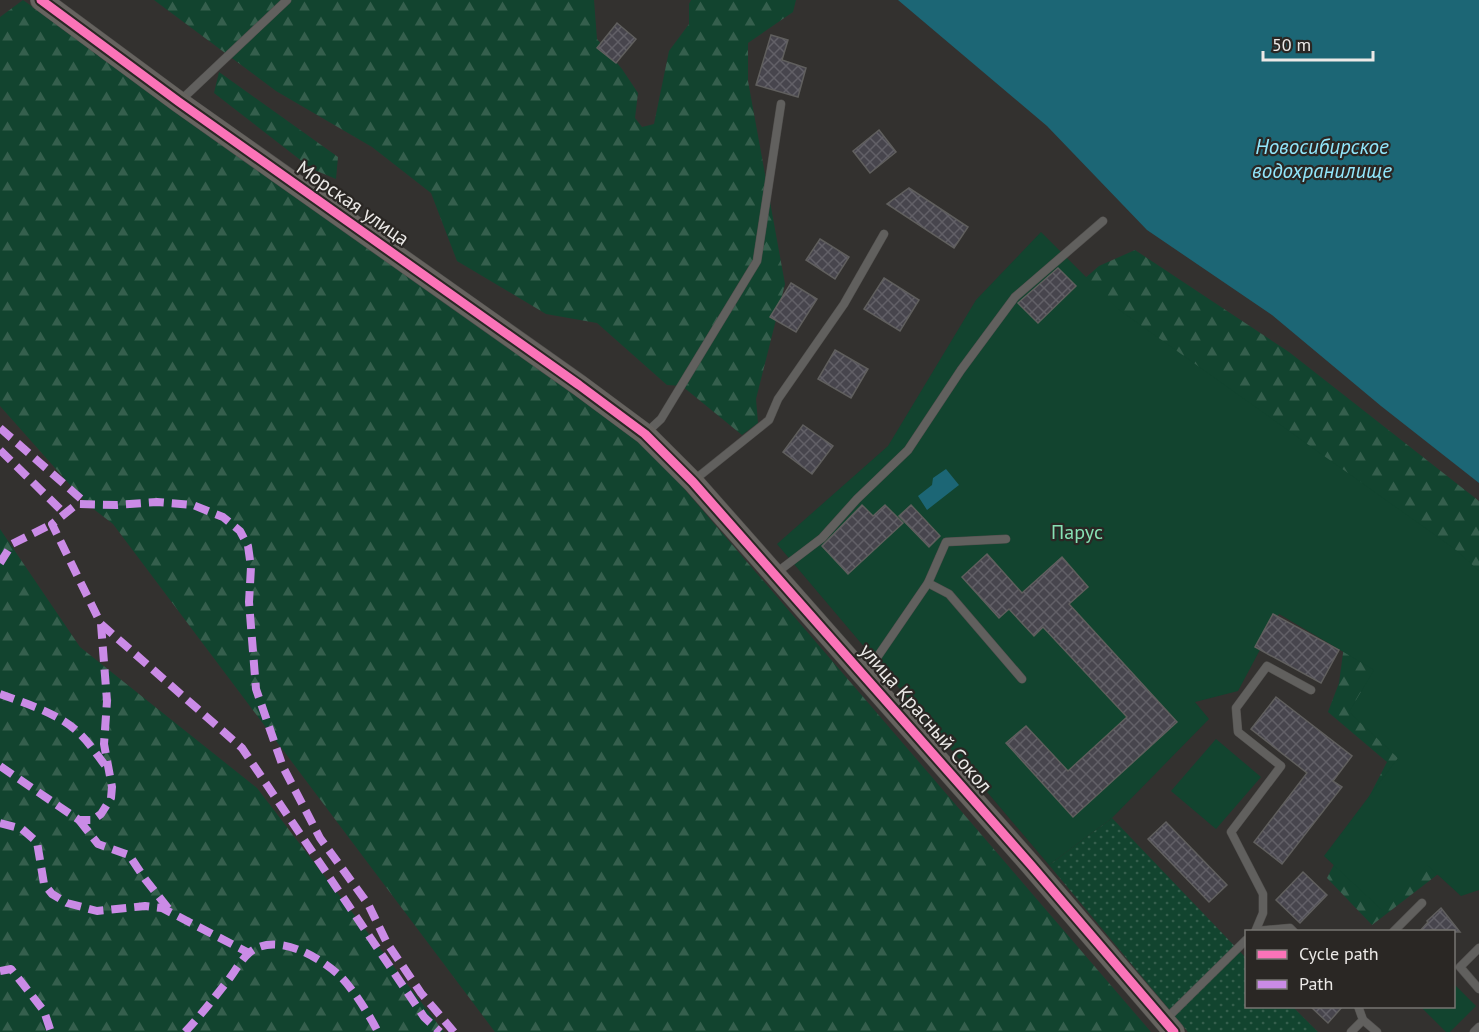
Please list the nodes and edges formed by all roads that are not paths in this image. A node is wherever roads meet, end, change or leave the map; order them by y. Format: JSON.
{"nodes":[{"id":1,"x":41,"y":0,"type":"edge"},
{"id":2,"x":287,"y":0,"type":"edge"},
{"id":3,"x":179,"y":102,"type":"junction"},
{"id":4,"x":781,"y":104,"type":"dead end"},
{"id":5,"x":1103,"y":221,"type":"dead end"},
{"id":6,"x":884,"y":234,"type":"dead end"},
{"id":7,"x":645,"y":434,"type":"junction"},
{"id":8,"x":693,"y":482,"type":"junction"},
{"id":9,"x":1006,"y":539,"type":"dead end"},
{"id":10,"x":775,"y":574,"type":"junction"},
{"id":11,"x":928,"y":583,"type":"junction"},
{"id":12,"x":865,"y":676,"type":"junction"},
{"id":13,"x":1022,"y":679,"type":"dead end"},
{"id":14,"x":1311,"y":690,"type":"dead end"},
{"id":15,"x":1422,"y":903,"type":"dead end"},
{"id":16,"x":1256,"y":930,"type":"edge"},
{"id":17,"x":1267,"y":930,"type":"edge"},
{"id":18,"x":1292,"y":930,"type":"edge"},
{"id":19,"x":1394,"y":930,"type":"edge"},
{"id":20,"x":1245,"y":941,"type":"edge"},
{"id":21,"x":1479,"y":948,"type":"edge"},
{"id":22,"x":1479,"y":989,"type":"edge"},
{"id":23,"x":1359,"y":1008,"type":"edge"},
{"id":24,"x":1363,"y":1020,"type":"junction"},
{"id":25,"x":1169,"y":1027,"type":"edge"},
{"id":26,"x":1479,"y":1027,"type":"edge"},
{"id":27,"x":1351,"y":1032,"type":"edge"},
{"id":28,"x":1377,"y":1032,"type":"edge"},
{"id":29,"x":1474,"y":1032,"type":"edge"}],
"edges":[{"from":1,"to":3,"type":"street","name":"Морская улица"},
{"from":2,"to":3,"type":"lane"},
{"from":3,"to":7,"type":"street","name":"Морская улица"},
{"from":4,"to":7,"type":"lane"},
{"from":5,"to":10,"type":"lane"},
{"from":6,"to":8,"type":"lane"},
{"from":7,"to":8,"type":"street","name":"улица Красный Сокол"},
{"from":8,"to":10,"type":"street","name":"улица Красный Сокол"},
{"from":9,"to":11,"type":"lane"},
{"from":10,"to":12,"type":"street","name":"улица Красный Сокол"},
{"from":11,"to":12,"type":"lane"},
{"from":11,"to":13,"type":"lane"},
{"from":12,"to":25,"type":"street","name":"улица Красный Сокол"},
{"from":14,"to":16,"type":"lane"},
{"from":15,"to":19,"type":"lane"},
{"from":17,"to":18,"type":"lane"},
{"from":20,"to":25,"type":"lane"},
{"from":21,"to":22,"type":"lane"},
{"from":23,"to":24,"type":"lane"},
{"from":24,"to":27,"type":"lane"},
{"from":24,"to":28,"type":"lane"},
{"from":26,"to":29,"type":"lane"}]}
